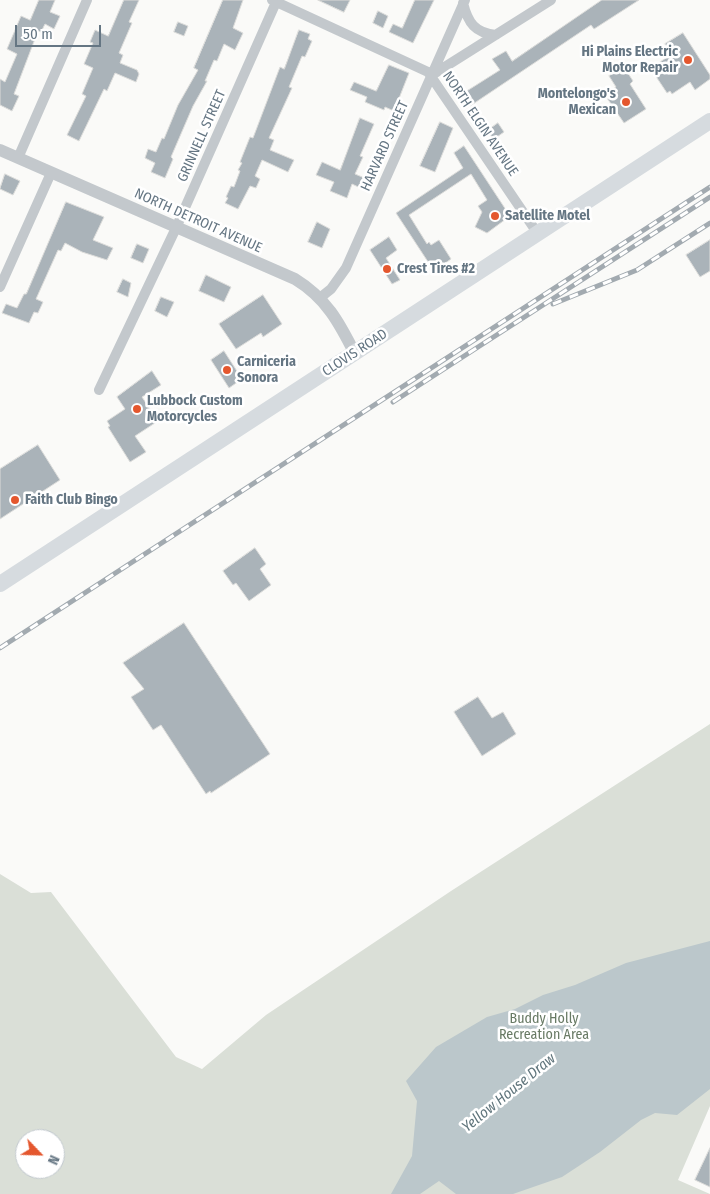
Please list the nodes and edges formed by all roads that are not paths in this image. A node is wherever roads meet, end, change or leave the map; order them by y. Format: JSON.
{"nodes":[{"id":1,"x":88,"y":0,"type":"edge"},
{"id":2,"x":551,"y":0,"type":"edge"},
{"id":3,"x":275,"y":1,"type":"edge"},
{"id":4,"x":464,"y":2,"type":"edge"},
{"id":5,"x":496,"y":35,"type":"junction"},
{"id":6,"x":431,"y":76,"type":"junction"},
{"id":7,"x":710,"y":122,"type":"edge"},
{"id":8,"x":0,"y":150,"type":"edge"},
{"id":9,"x":18,"y":158,"type":"junction"},
{"id":10,"x":51,"y":173,"type":"junction"},
{"id":11,"x":176,"y":228,"type":"junction"},
{"id":12,"x":538,"y":234,"type":"junction"},
{"id":13,"x":0,"y":287,"type":"edge"},
{"id":14,"x":321,"y":297,"type":"junction"},
{"id":15,"x":354,"y":354,"type":"junction"},
{"id":16,"x":99,"y":390,"type":"dead end"},
{"id":17,"x":0,"y":584,"type":"edge"}],
"edges":[{"from":1,"to":9,"type":"street"},
{"from":2,"to":5,"type":"street"},
{"from":3,"to":6,"type":"street","name":"NORTH ELGIN AVENUE"},
{"from":3,"to":11,"type":"street","name":"GRINNELL STREET"},
{"from":4,"to":5,"type":"street"},
{"from":4,"to":6,"type":"street","name":"HARVARD STREET"},
{"from":5,"to":6,"type":"street"},
{"from":6,"to":12,"type":"street","name":"NORTH ELGIN AVENUE"},
{"from":6,"to":14,"type":"street","name":"HARVARD STREET"},
{"from":7,"to":12,"type":"highway","name":"CLOVIS ROAD"},
{"from":8,"to":9,"type":"street","name":"NORTH DETROIT AVENUE"},
{"from":9,"to":10,"type":"street","name":"NORTH DETROIT AVENUE"},
{"from":10,"to":11,"type":"street","name":"NORTH DETROIT AVENUE"},
{"from":10,"to":13,"type":"street"},
{"from":11,"to":14,"type":"street","name":"NORTH DETROIT AVENUE"},
{"from":11,"to":16,"type":"street","name":"GRINNELL STREET"},
{"from":12,"to":15,"type":"highway","name":"CLOVIS ROAD"},
{"from":14,"to":15,"type":"street","name":"NORTH DETROIT AVENUE"},
{"from":15,"to":17,"type":"highway","name":"CLOVIS ROAD"}]}
